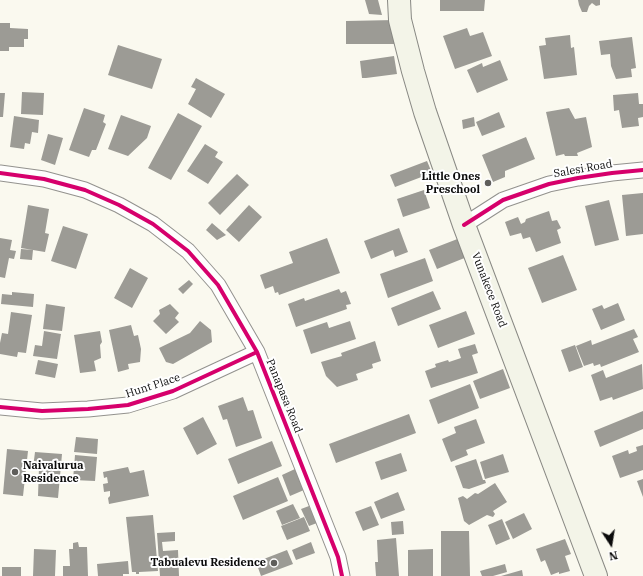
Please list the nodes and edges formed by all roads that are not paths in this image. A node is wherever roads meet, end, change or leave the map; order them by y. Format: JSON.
{"nodes":[{"id":1,"x":399,"y":0,"type":"edge"},
{"id":2,"x":643,"y":170,"type":"edge"},
{"id":3,"x":0,"y":173,"type":"edge"},
{"id":4,"x":464,"y":225,"type":"junction"},
{"id":5,"x":257,"y":352,"type":"junction"},
{"id":6,"x":0,"y":407,"type":"edge"},
{"id":7,"x":342,"y":576,"type":"edge"},
{"id":8,"x":596,"y":576,"type":"edge"}],
"edges":[{"from":1,"to":4,"type":"main road","name":"Vunakece Road"},
{"from":2,"to":4,"type":"street","name":"Salesi Road"},
{"from":3,"to":5,"type":"street","name":"Panapasa Road"},
{"from":4,"to":8,"type":"main road","name":"Vunakece Road"},
{"from":5,"to":6,"type":"street","name":"Hunt Place"},
{"from":5,"to":7,"type":"street","name":"Panapasa Road"}]}
